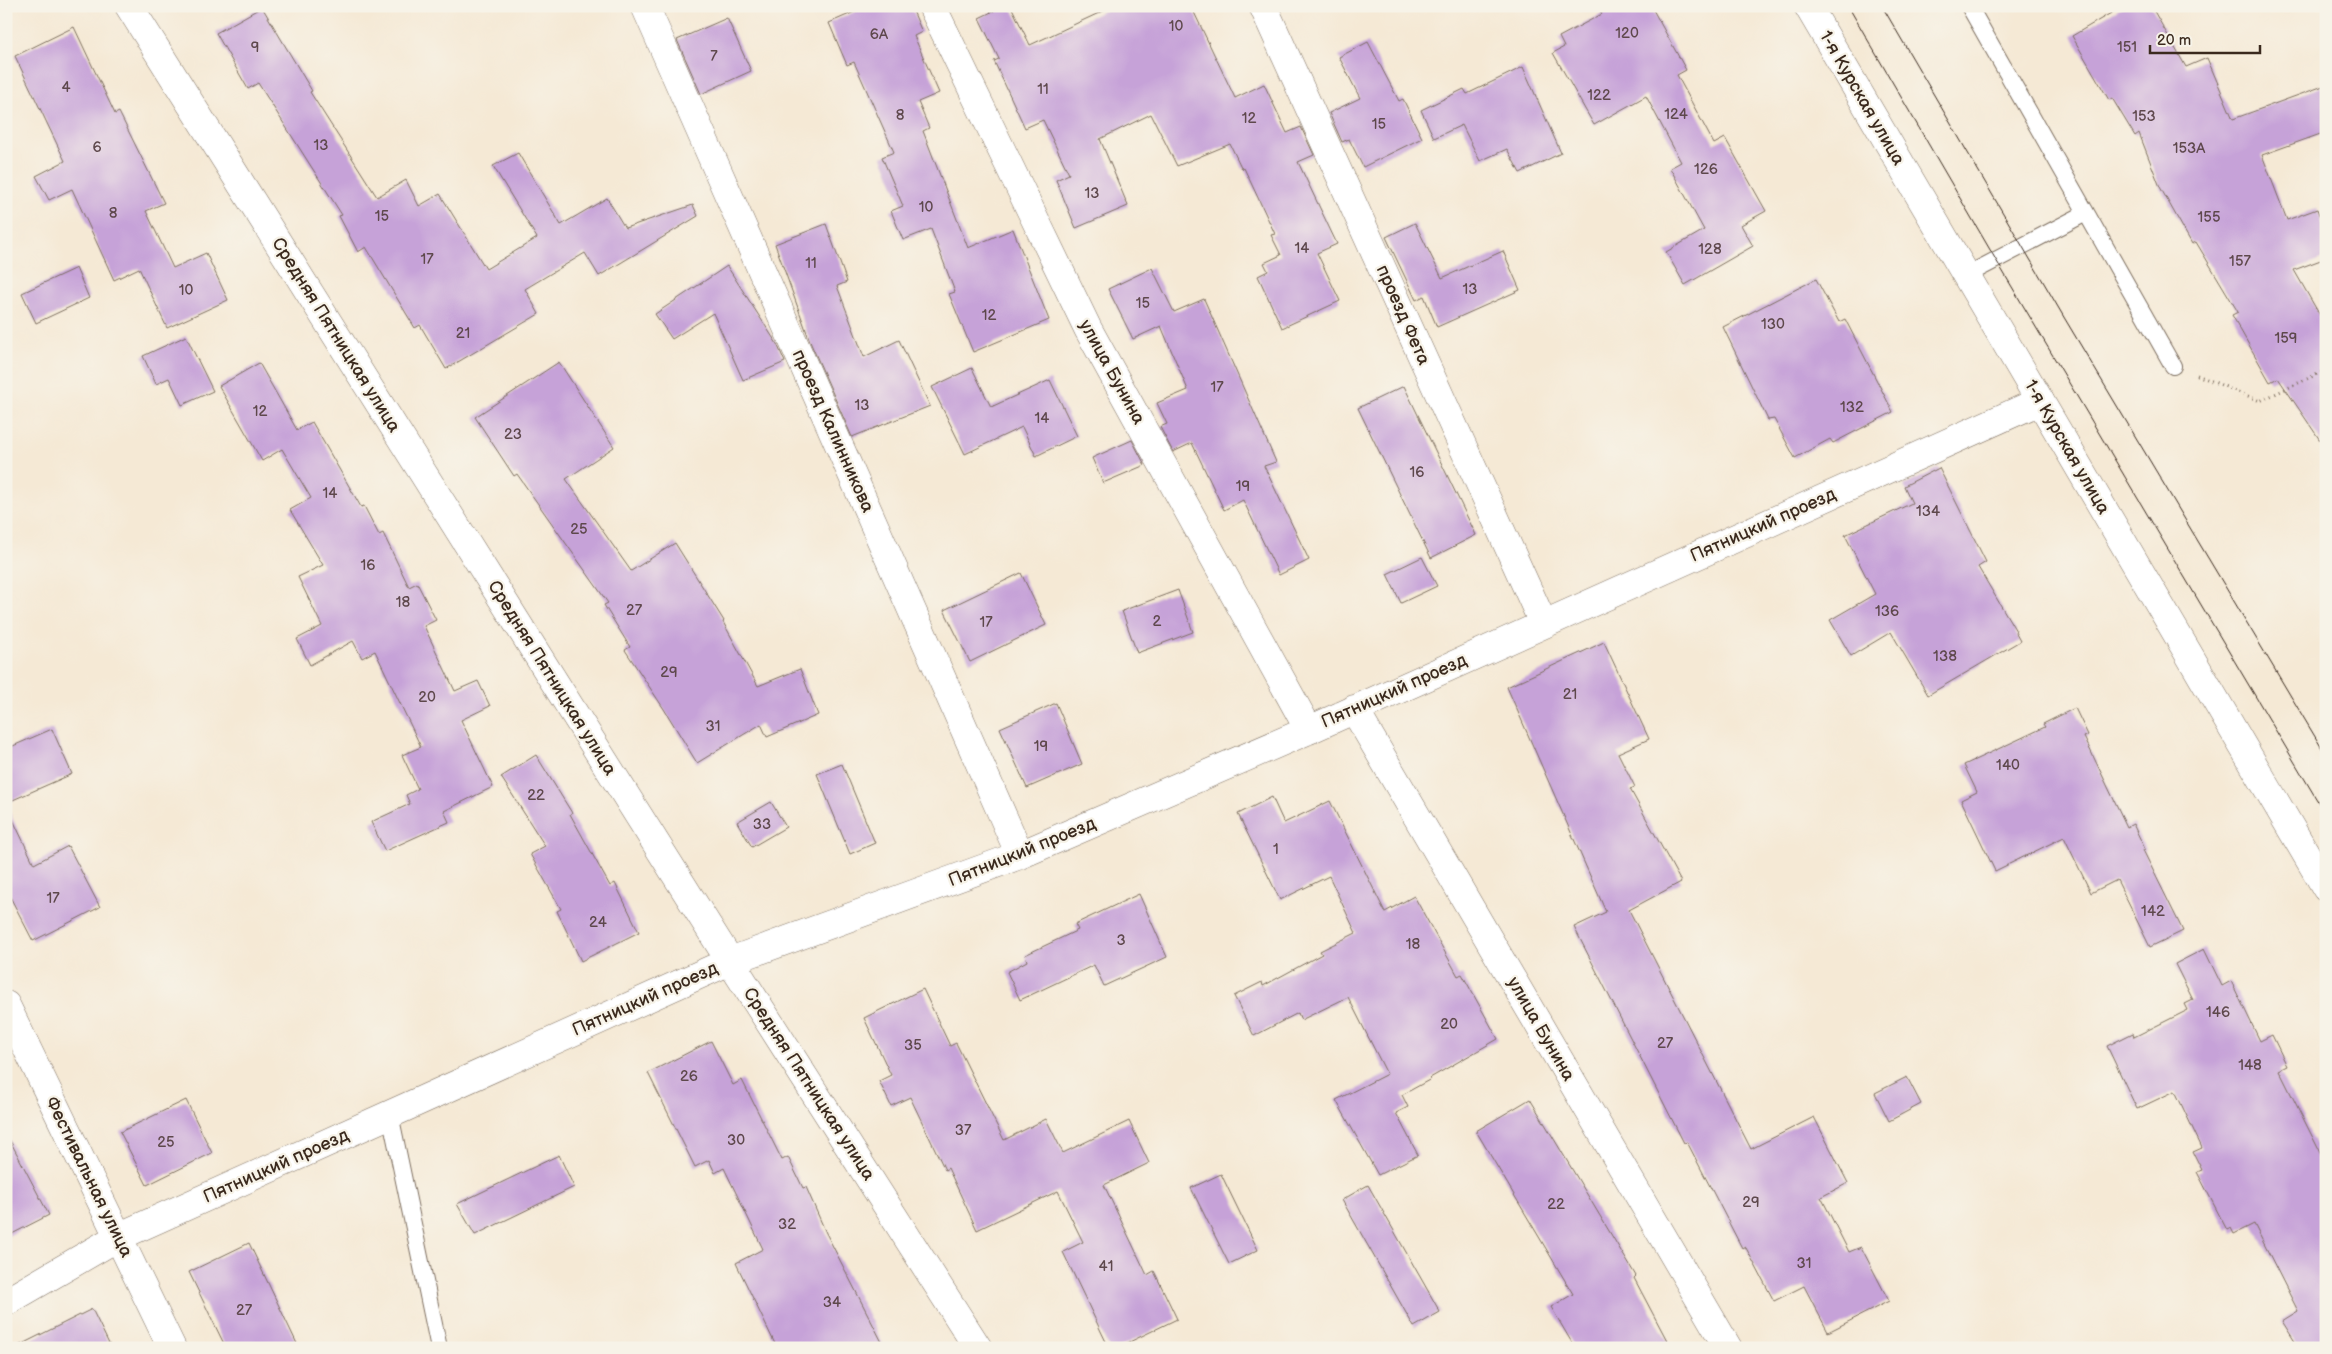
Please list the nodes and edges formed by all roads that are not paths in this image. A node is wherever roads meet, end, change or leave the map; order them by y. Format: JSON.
{"nodes":[{"id":1,"x":129,"y":6,"type":"edge"},
{"id":2,"x":645,"y":6,"type":"edge"},
{"id":3,"x":932,"y":6,"type":"edge"},
{"id":4,"x":1263,"y":6,"type":"edge"},
{"id":5,"x":1808,"y":6,"type":"edge"},
{"id":6,"x":1969,"y":6,"type":"edge"},
{"id":7,"x":2086,"y":213,"type":"junction"},
{"id":8,"x":1966,"y":276,"type":"junction"},
{"id":9,"x":2173,"y":366,"type":"road end"},
{"id":10,"x":2040,"y":401,"type":"junction"},
{"id":11,"x":1544,"y":623,"type":"junction"},
{"id":12,"x":1354,"y":710,"type":"junction"},
{"id":13,"x":1309,"y":730,"type":"junction"},
{"id":14,"x":1020,"y":855,"type":"junction"},
{"id":15,"x":2326,"y":888,"type":"edge"},
{"id":16,"x":730,"y":961,"type":"junction"},
{"id":17,"x":6,"y":1006,"type":"edge"},
{"id":18,"x":390,"y":1114,"type":"junction"},
{"id":19,"x":118,"y":1237,"type":"junction"},
{"id":20,"x":6,"y":1302,"type":"edge"},
{"id":21,"x":172,"y":1348,"type":"edge"},
{"id":22,"x":439,"y":1348,"type":"edge"},
{"id":23,"x":978,"y":1348,"type":"edge"},
{"id":24,"x":1728,"y":1348,"type":"edge"}],
"edges":[{"from":1,"to":16,"type":"street","name":"Средняя Пятницкая улица"},
{"from":2,"to":14,"type":"street","name":"проезд Калинникова"},
{"from":3,"to":13,"type":"street","name":"улица Бунина"},
{"from":4,"to":11,"type":"street","name":"проезд Фета"},
{"from":5,"to":8,"type":"street","name":"1-я Курская улица"},
{"from":6,"to":7,"type":"lane"},
{"from":7,"to":8,"type":"lane"},
{"from":7,"to":9,"type":"lane"},
{"from":8,"to":10,"type":"street","name":"1-я Курская улица"},
{"from":10,"to":11,"type":"street","name":"Пятницкий проезд"},
{"from":10,"to":15,"type":"street","name":"1-я Курская улица"},
{"from":11,"to":12,"type":"street","name":"Пятницкий проезд"},
{"from":12,"to":13,"type":"street","name":"Пятницкий проезд"},
{"from":12,"to":24,"type":"street","name":"улица Бунина"},
{"from":13,"to":14,"type":"street","name":"Пятницкий проезд"},
{"from":14,"to":16,"type":"street","name":"Пятницкий проезд"},
{"from":16,"to":18,"type":"street","name":"Пятницкий проезд"},
{"from":16,"to":23,"type":"street","name":"Средняя Пятницкая улица"},
{"from":17,"to":19,"type":"street","name":"Фестивальная улица"},
{"from":18,"to":19,"type":"street","name":"Пятницкий проезд"},
{"from":18,"to":22,"type":"lane"},
{"from":19,"to":20,"type":"street","name":"Пятницкий проезд"},
{"from":19,"to":21,"type":"street","name":"Фестивальная улица"}]}
